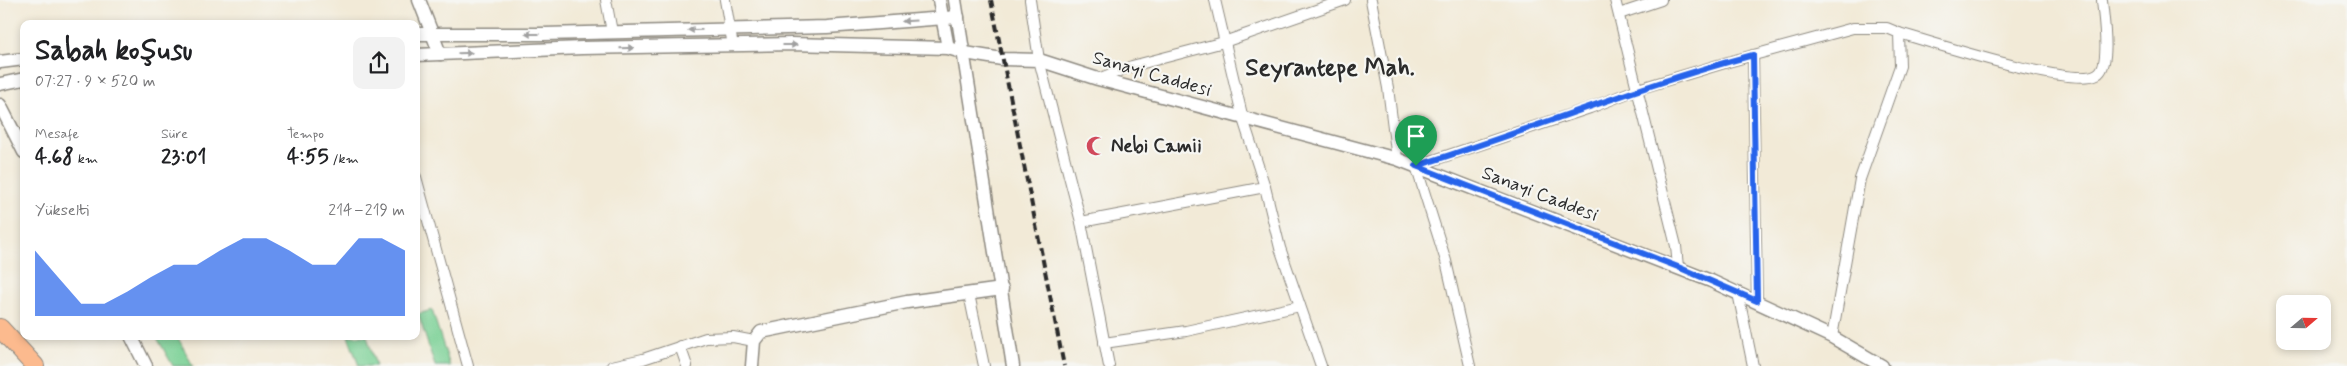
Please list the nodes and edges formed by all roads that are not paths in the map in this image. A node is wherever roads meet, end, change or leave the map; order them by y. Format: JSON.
{"nodes":[{"id":1,"x":419,"y":0,"type":"edge"},
{"id":2,"x":606,"y":0,"type":"edge"},
{"id":3,"x":725,"y":0,"type":"edge"},
{"id":4,"x":939,"y":0,"type":"edge"},
{"id":5,"x":955,"y":0,"type":"edge"},
{"id":6,"x":1030,"y":0,"type":"edge"},
{"id":7,"x":1215,"y":0,"type":"edge"},
{"id":8,"x":1345,"y":0,"type":"edge"},
{"id":9,"x":1371,"y":0,"type":"edge"},
{"id":10,"x":1615,"y":0,"type":"edge"},
{"id":11,"x":1661,"y":0,"type":"edge"},
{"id":12,"x":2102,"y":0,"type":"edge"},
{"id":13,"x":1619,"y":14,"type":"junction"},
{"id":14,"x":942,"y":18,"type":"junction"},
{"id":15,"x":958,"y":18,"type":"junction"},
{"id":16,"x":731,"y":29,"type":"junction"},
{"id":17,"x":612,"y":32,"type":"junction"},
{"id":18,"x":1899,"y":33,"type":"junction"},
{"id":19,"x":420,"y":34,"type":"edge"},
{"id":20,"x":432,"y":34,"type":"junction"},
{"id":21,"x":1224,"y":42,"type":"junction"},
{"id":22,"x":733,"y":46,"type":"junction"},
{"id":23,"x":948,"y":48,"type":"junction"},
{"id":24,"x":965,"y":53,"type":"junction"},
{"id":25,"x":440,"y":54,"type":"junction"},
{"id":26,"x":420,"y":55,"type":"edge"},
{"id":27,"x":1753,"y":55,"type":"junction"},
{"id":28,"x":20,"y":60,"type":"edge"},
{"id":29,"x":1039,"y":60,"type":"junction"},
{"id":30,"x":0,"y":62,"type":"edge"},
{"id":31,"x":1098,"y":79,"type":"junction"},
{"id":32,"x":20,"y":80,"type":"edge"},
{"id":33,"x":0,"y":84,"type":"edge"},
{"id":34,"x":1638,"y":89,"type":"junction"},
{"id":35,"x":0,"y":105,"type":"edge"},
{"id":36,"x":1243,"y":118,"type":"junction"},
{"id":37,"x":20,"y":144,"type":"edge"},
{"id":38,"x":1397,"y":159,"type":"junction"},
{"id":39,"x":1416,"y":166,"type":"junction"},
{"id":40,"x":1264,"y":187,"type":"junction"},
{"id":41,"x":420,"y":191,"type":"edge"},
{"id":42,"x":1081,"y":222,"type":"junction"},
{"id":43,"x":1678,"y":267,"type":"junction"},
{"id":44,"x":1002,"y":290,"type":"junction"},
{"id":45,"x":1738,"y":293,"type":"junction"},
{"id":46,"x":970,"y":294,"type":"junction"},
{"id":47,"x":1757,"y":301,"type":"junction"},
{"id":48,"x":1300,"y":306,"type":"junction"},
{"id":49,"x":0,"y":328,"type":"edge"},
{"id":50,"x":1832,"y":337,"type":"junction"},
{"id":51,"x":133,"y":340,"type":"edge"},
{"id":52,"x":754,"y":341,"type":"junction"},
{"id":53,"x":1104,"y":342,"type":"junction"},
{"id":54,"x":680,"y":346,"type":"junction"},
{"id":55,"x":35,"y":366,"type":"edge"},
{"id":56,"x":146,"y":366,"type":"edge"},
{"id":57,"x":468,"y":366,"type":"edge"},
{"id":58,"x":612,"y":366,"type":"edge"},
{"id":59,"x":687,"y":366,"type":"edge"},
{"id":60,"x":752,"y":366,"type":"edge"},
{"id":61,"x":984,"y":366,"type":"edge"},
{"id":62,"x":1013,"y":366,"type":"edge"},
{"id":63,"x":1109,"y":366,"type":"edge"},
{"id":64,"x":1321,"y":366,"type":"edge"},
{"id":65,"x":1470,"y":366,"type":"edge"},
{"id":66,"x":1753,"y":366,"type":"edge"},
{"id":67,"x":1882,"y":366,"type":"edge"}],
"edges":[{"from":1,"to":20,"type":"street"},
{"from":2,"to":17,"type":"street"},
{"from":3,"to":16,"type":"street"},
{"from":4,"to":14,"type":"street"},
{"from":5,"to":15,"type":"street"},
{"from":6,"to":29,"type":"street"},
{"from":7,"to":21,"type":"street"},
{"from":8,"to":21,"type":"street"},
{"from":9,"to":38,"type":"street"},
{"from":10,"to":13,"type":"street"},
{"from":11,"to":13,"type":"street"},
{"from":12,"to":18,"type":"street"},
{"from":13,"to":34,"type":"street"},
{"from":14,"to":15,"type":"street"},
{"from":14,"to":16,"type":"street","one_way":true},
{"from":14,"to":23,"type":"street"},
{"from":15,"to":24,"type":"street"},
{"from":16,"to":17,"type":"street","one_way":true},
{"from":16,"to":22,"type":"street"},
{"from":17,"to":20,"type":"street","one_way":true},
{"from":18,"to":27,"type":"street"},
{"from":18,"to":50,"type":"street"},
{"from":19,"to":20,"type":"street"},
{"from":20,"to":25,"type":"street"},
{"from":21,"to":31,"type":"street"},
{"from":21,"to":36,"type":"street"},
{"from":22,"to":23,"type":"street","name":"Sanayi Caddesi","one_way":true},
{"from":25,"to":22,"type":"street","name":"Sanayi Caddesi","one_way":true},
{"from":23,"to":24,"type":"street","name":"Sanayi Caddesi"},
{"from":24,"to":29,"type":"street","name":"Sanayi Caddesi"},
{"from":24,"to":44,"type":"street"},
{"from":25,"to":26,"type":"street","name":"Sanayi Caddesi"},
{"from":27,"to":34,"type":"street"},
{"from":27,"to":47,"type":"street"},
{"from":28,"to":30,"type":"street"},
{"from":29,"to":31,"type":"street","name":"Sanayi Caddesi"},
{"from":29,"to":42,"type":"street"},
{"from":31,"to":36,"type":"street","name":"Sanayi Caddesi"},
{"from":32,"to":33,"type":"street"},
{"from":34,"to":39,"type":"street"},
{"from":34,"to":43,"type":"street"},
{"from":35,"to":37,"type":"street"},
{"from":36,"to":38,"type":"street","name":"Sanayi Caddesi"},
{"from":36,"to":40,"type":"street"},
{"from":38,"to":39,"type":"street","name":"Sanayi Caddesi"},
{"from":39,"to":43,"type":"street","name":"Sanayi Caddesi"},
{"from":39,"to":65,"type":"street"},
{"from":40,"to":42,"type":"street"},
{"from":40,"to":48,"type":"street"},
{"from":41,"to":57,"type":"street"},
{"from":42,"to":53,"type":"street"},
{"from":43,"to":45,"type":"street","name":"Sanayi Caddesi"},
{"from":44,"to":46,"type":"street"},
{"from":44,"to":62,"type":"street"},
{"from":45,"to":47,"type":"street","name":"Sanayi Caddesi"},
{"from":45,"to":66,"type":"street"},
{"from":46,"to":52,"type":"street"},
{"from":46,"to":61,"type":"street"},
{"from":47,"to":50,"type":"street","name":"Sanayi Caddesi"},
{"from":48,"to":53,"type":"street"},
{"from":48,"to":64,"type":"street"},
{"from":49,"to":55,"type":"highway"},
{"from":50,"to":67,"type":"street","name":"Sanayi Caddesi"},
{"from":51,"to":56,"type":"street"},
{"from":52,"to":54,"type":"street"},
{"from":52,"to":60,"type":"street"},
{"from":53,"to":63,"type":"street"},
{"from":54,"to":58,"type":"street"},
{"from":54,"to":59,"type":"street"}]}
